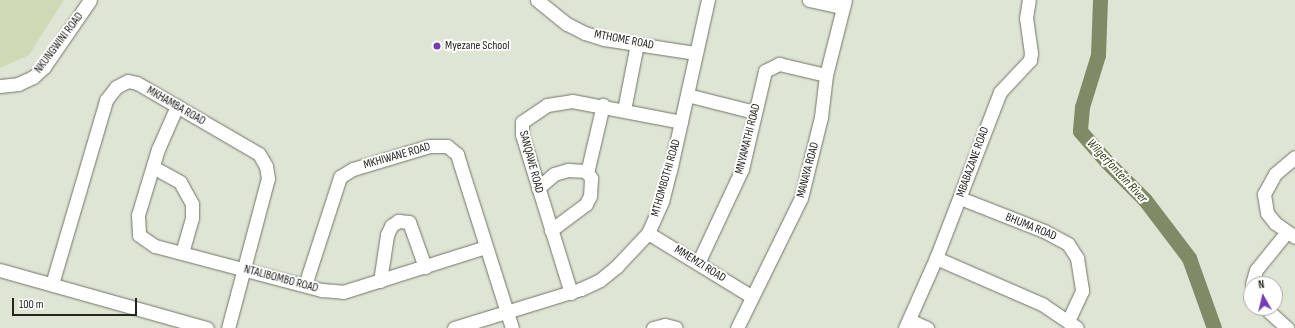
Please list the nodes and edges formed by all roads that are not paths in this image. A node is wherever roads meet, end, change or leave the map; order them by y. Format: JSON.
{"nodes":[{"id":1,"x":90,"y":0,"type":"edge"},
{"id":2,"x":538,"y":0,"type":"edge"},
{"id":3,"x":708,"y":0,"type":"edge"},
{"id":4,"x":809,"y":0,"type":"edge"},
{"id":5,"x":1029,"y":0,"type":"edge"},
{"id":6,"x":844,"y":3,"type":"edge"},
{"id":7,"x":637,"y":44,"type":"junction"},
{"id":8,"x":696,"y":53,"type":"junction"},
{"id":9,"x":826,"y":75,"type":"junction"},
{"id":10,"x":0,"y":86,"type":"edge"},
{"id":11,"x":687,"y":95,"type":"junction"},
{"id":12,"x":603,"y":105,"type":"junction"},
{"id":13,"x":177,"y":106,"type":"junction"},
{"id":14,"x":624,"y":110,"type":"junction"},
{"id":15,"x":754,"y":112,"type":"junction"},
{"id":16,"x":681,"y":122,"type":"junction"},
{"id":17,"x":1295,"y":157,"type":"edge"},
{"id":18,"x":153,"y":167,"type":"junction"},
{"id":19,"x":587,"y":173,"type":"junction"},
{"id":20,"x":538,"y":188,"type":"junction"},
{"id":21,"x":960,"y":198,"type":"junction"},
{"id":22,"x":551,"y":230,"type":"junction"},
{"id":23,"x":648,"y":232,"type":"junction"},
{"id":24,"x":1290,"y":235,"type":"edge"},
{"id":25,"x":486,"y":247,"type":"junction"},
{"id":26,"x":182,"y":253,"type":"junction"},
{"id":27,"x":936,"y":258,"type":"junction"},
{"id":28,"x":698,"y":263,"type":"junction"},
{"id":29,"x":425,"y":267,"type":"junction"},
{"id":30,"x":243,"y":268,"type":"junction"},
{"id":31,"x":0,"y":270,"type":"edge"},
{"id":32,"x":1254,"y":276,"type":"edge"},
{"id":33,"x":380,"y":281,"type":"junction"},
{"id":34,"x":52,"y":284,"type":"junction"},
{"id":35,"x":305,"y":286,"type":"junction"},
{"id":36,"x":571,"y":293,"type":"junction"},
{"id":37,"x":751,"y":296,"type":"junction"},
{"id":38,"x":507,"y":311,"type":"junction"},
{"id":39,"x":1274,"y":316,"type":"edge"},
{"id":40,"x":167,"y":323,"type":"edge"},
{"id":41,"x":907,"y":324,"type":"edge"},
{"id":42,"x":1072,"y":325,"type":"edge"},
{"id":43,"x":207,"y":328,"type":"edge"},
{"id":44,"x":228,"y":328,"type":"edge"},
{"id":45,"x":454,"y":328,"type":"edge"},
{"id":46,"x":512,"y":328,"type":"edge"},
{"id":47,"x":653,"y":328,"type":"edge"},
{"id":48,"x":676,"y":328,"type":"edge"},
{"id":49,"x":737,"y":328,"type":"edge"},
{"id":50,"x":928,"y":328,"type":"edge"},
{"id":51,"x":1287,"y":328,"type":"edge"}],
"edges":[{"from":1,"to":10,"type":"street","name":"NKUNGWINI ROAD"},
{"from":2,"to":7,"type":"street","name":"MTHOME ROAD"},
{"from":3,"to":8,"type":"street","name":"MTHOMBOTHI ROAD"},
{"from":4,"to":6,"type":"street"},
{"from":5,"to":21,"type":"street","name":"MBABAZANE ROAD"},
{"from":6,"to":9,"type":"street","name":"MANAYA ROAD"},
{"from":7,"to":8,"type":"street","name":"MTHOME ROAD"},
{"from":7,"to":14,"type":"street"},
{"from":8,"to":11,"type":"street","name":"MTHOMBOTHI ROAD"},
{"from":9,"to":15,"type":"street","name":"MNYAMATHI ROAD"},
{"from":9,"to":37,"type":"street","name":"MANAYA ROAD"},
{"from":11,"to":15,"type":"street"},
{"from":11,"to":16,"type":"street","name":"MTHOMBOTHI ROAD"},
{"from":12,"to":14,"type":"street","name":"SANQAWE ROAD"},
{"from":12,"to":19,"type":"street"},
{"from":12,"to":20,"type":"street","name":"SANQAWE ROAD"},
{"from":13,"to":18,"type":"street","name":"NTALIBOMBO ROAD"},
{"from":13,"to":30,"type":"street","name":"MKHAMBA ROAD"},
{"from":13,"to":34,"type":"street","name":"MKHAMBA ROAD"},
{"from":14,"to":16,"type":"street","name":"SANQAWE ROAD"},
{"from":15,"to":28,"type":"street","name":"MNYAMATHI ROAD"},
{"from":16,"to":23,"type":"street","name":"MTHOMBOTHI ROAD"},
{"from":17,"to":24,"type":"street"},
{"from":18,"to":26,"type":"street"},
{"from":18,"to":26,"type":"street","name":"NTALIBOMBO ROAD"},
{"from":19,"to":20,"type":"street"},
{"from":19,"to":22,"type":"street"},
{"from":20,"to":22,"type":"street","name":"SANQAWE ROAD"},
{"from":21,"to":27,"type":"street","name":"MBABAZANE ROAD"},
{"from":21,"to":42,"type":"street","name":"BHUMA ROAD"},
{"from":22,"to":36,"type":"street","name":"SANQAWE ROAD"},
{"from":23,"to":28,"type":"street","name":"MMEMZI ROAD"},
{"from":23,"to":36,"type":"street","name":"MTHOMBOTHI ROAD"},
{"from":24,"to":32,"type":"street"},
{"from":25,"to":29,"type":"street","name":"NTALIBOMBO ROAD"},
{"from":25,"to":35,"type":"street","name":"MKHIWANE ROAD"},
{"from":25,"to":38,"type":"street","name":"MKHIWANE ROAD"},
{"from":26,"to":30,"type":"street","name":"NTALIBOMBO ROAD"},
{"from":27,"to":41,"type":"street","name":"MBABAZANE ROAD"},
{"from":27,"to":42,"type":"street","name":"BHUMA ROAD"},
{"from":28,"to":37,"type":"street","name":"MMEMZI ROAD"},
{"from":29,"to":33,"type":"street","name":"NTALIBOMBO ROAD"},
{"from":29,"to":33,"type":"street"},
{"from":30,"to":35,"type":"street","name":"NTALIBOMBO ROAD"},
{"from":30,"to":44,"type":"street","name":"MKHAMBA ROAD"},
{"from":31,"to":34,"type":"street"},
{"from":33,"to":35,"type":"street","name":"NTALIBOMBO ROAD"},
{"from":34,"to":40,"type":"street"},
{"from":36,"to":38,"type":"street","name":"MTHOMBOTHI ROAD"},
{"from":37,"to":49,"type":"street","name":"MANAYA ROAD"},
{"from":38,"to":45,"type":"street","name":"MTHOMBOTHI ROAD"},
{"from":38,"to":46,"type":"street","name":"MKHIWANE ROAD"},
{"from":39,"to":51,"type":"street"},
{"from":40,"to":43,"type":"street"},
{"from":41,"to":50,"type":"street"},
{"from":47,"to":48,"type":"street"}]}
